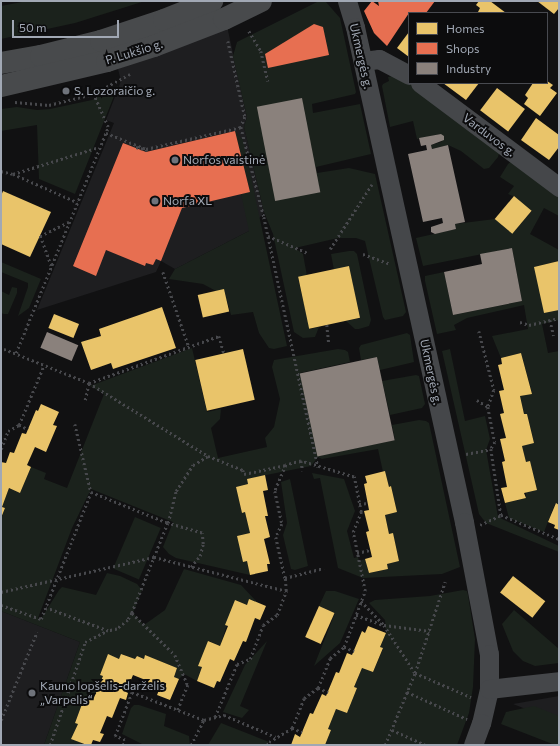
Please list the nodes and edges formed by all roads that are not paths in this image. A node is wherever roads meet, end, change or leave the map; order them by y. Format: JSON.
{"nodes":[{"id":1,"x":212,"y":1,"type":"edge"},
{"id":2,"x":261,"y":1,"type":"edge"},
{"id":3,"x":347,"y":1,"type":"edge"},
{"id":4,"x":363,"y":61,"type":"junction"},
{"id":5,"x":1,"y":63,"type":"edge"},
{"id":6,"x":408,"y":74,"type":"edge"},
{"id":7,"x":421,"y":84,"type":"edge"},
{"id":8,"x":4,"y":94,"type":"edge"},
{"id":9,"x":559,"y":187,"type":"edge"},
{"id":10,"x":559,"y":681,"type":"edge"},
{"id":11,"x":487,"y":696,"type":"junction"},
{"id":12,"x":472,"y":745,"type":"edge"}],
"edges":[{"from":1,"to":5,"type":"main road","name":"P. Lukšio g."},
{"from":2,"to":8,"type":"main road","name":"P. Lukšio g."},
{"from":3,"to":4,"type":"street","name":"Ukmergės g."},
{"from":4,"to":6,"type":"street"},
{"from":4,"to":11,"type":"street","name":"Ukmergės g."},
{"from":7,"to":9,"type":"street","name":"Varduvos g."},
{"from":10,"to":11,"type":"street"},
{"from":11,"to":12,"type":"street","name":"Ukmergės g."}]}
